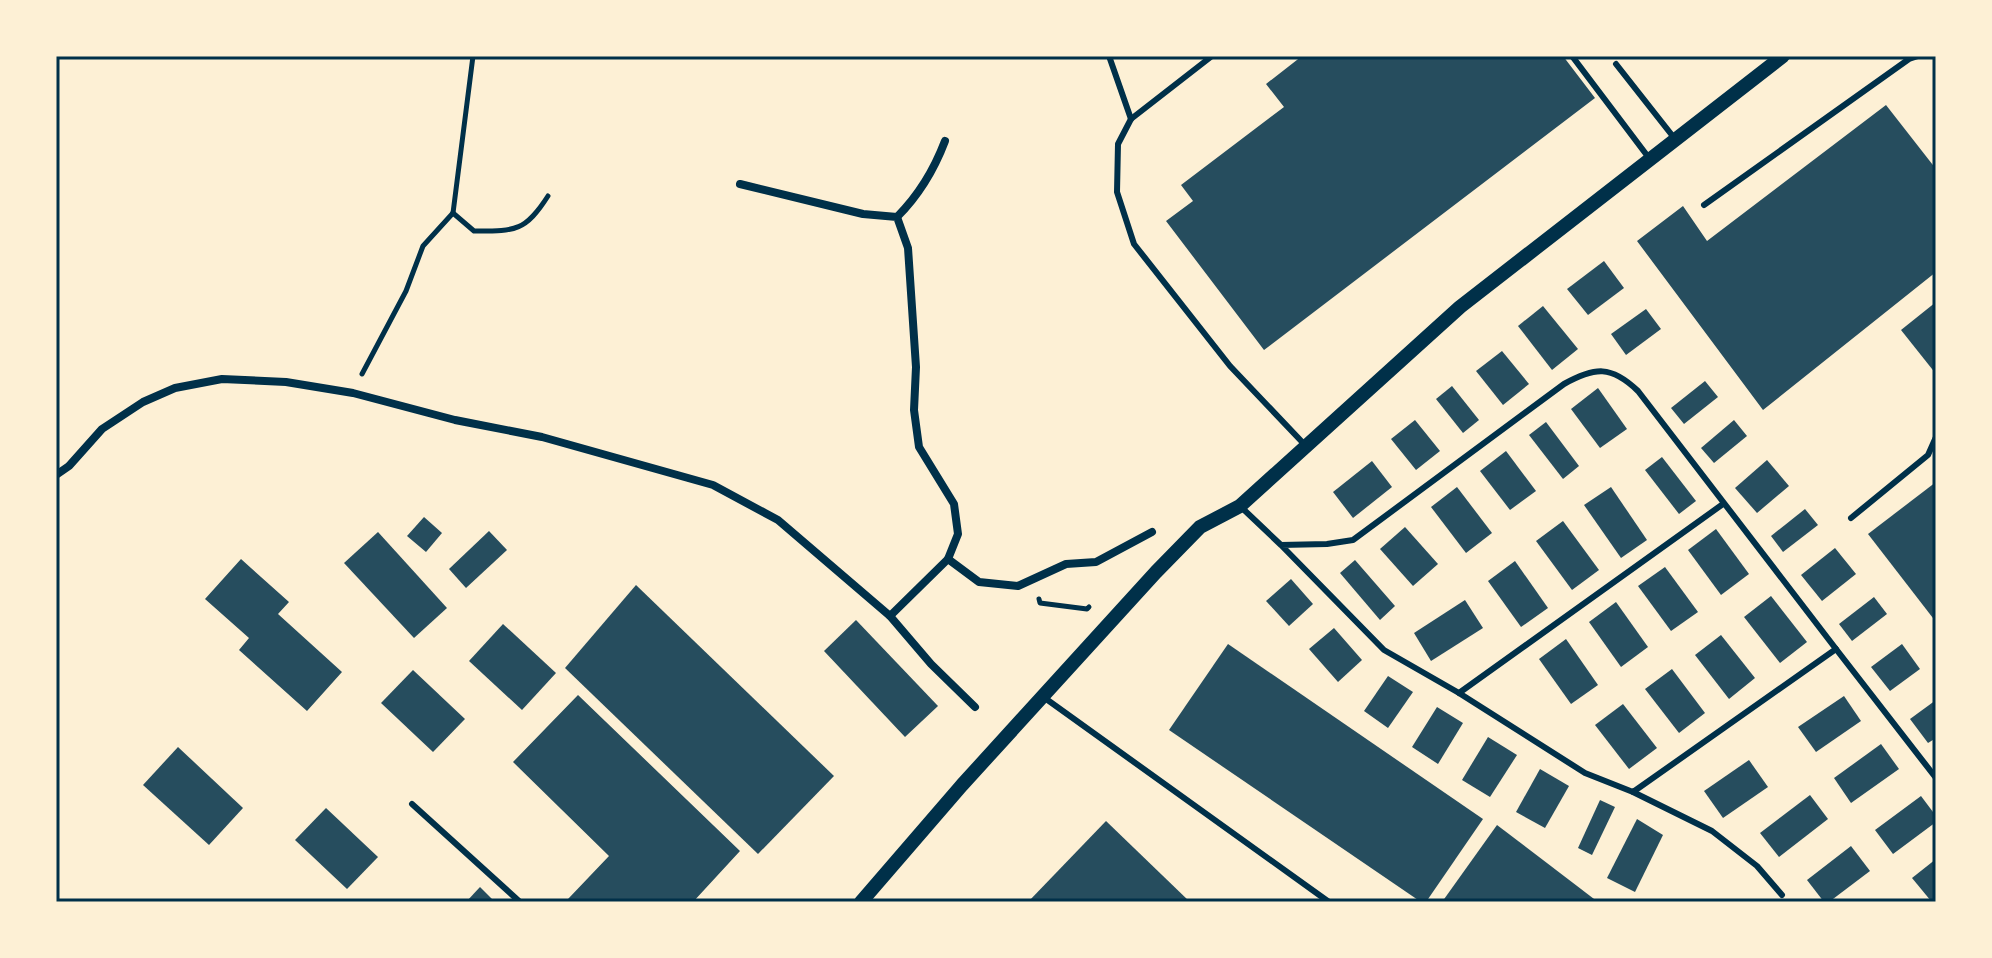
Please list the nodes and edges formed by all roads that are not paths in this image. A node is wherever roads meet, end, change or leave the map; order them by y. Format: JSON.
{"nodes":[{"id":1,"x":1109,"y":56,"type":"edge"},
{"id":2,"x":1212,"y":56,"type":"edge"},
{"id":3,"x":1572,"y":56,"type":"edge"},
{"id":4,"x":1783,"y":56,"type":"edge"},
{"id":5,"x":1918,"y":56,"type":"edge"},
{"id":6,"x":1616,"y":64,"type":"dead end"},
{"id":7,"x":1131,"y":119,"type":"junction"},
{"id":8,"x":1675,"y":139,"type":"junction"},
{"id":9,"x":945,"y":141,"type":"dead end"},
{"id":10,"x":1651,"y":161,"type":"junction"},
{"id":11,"x":740,"y":184,"type":"dead end"},
{"id":12,"x":1704,"y":205,"type":"dead end"},
{"id":13,"x":897,"y":217,"type":"junction"},
{"id":14,"x":1936,"y":437,"type":"edge"},
{"id":15,"x":1305,"y":445,"type":"junction"},
{"id":16,"x":56,"y":475,"type":"edge"},
{"id":17,"x":1723,"y":504,"type":"junction"},
{"id":18,"x":1240,"y":506,"type":"junction"},
{"id":19,"x":1851,"y":518,"type":"dead end"},
{"id":20,"x":1152,"y":532,"type":"dead end"},
{"id":21,"x":1281,"y":545,"type":"junction"},
{"id":22,"x":948,"y":559,"type":"junction"},
{"id":23,"x":890,"y":616,"type":"junction"},
{"id":24,"x":1836,"y":649,"type":"junction"},
{"id":25,"x":1459,"y":693,"type":"junction"},
{"id":26,"x":1042,"y":696,"type":"junction"},
{"id":27,"x":975,"y":707,"type":"dead end"},
{"id":28,"x":1936,"y":778,"type":"edge"},
{"id":29,"x":1633,"y":792,"type":"junction"},
{"id":30,"x":412,"y":804,"type":"dead end"},
{"id":31,"x":1782,"y":895,"type":"dead end"},
{"id":32,"x":520,"y":902,"type":"edge"},
{"id":33,"x":861,"y":902,"type":"edge"},
{"id":34,"x":1329,"y":902,"type":"edge"}],
"edges":[{"from":1,"to":7,"type":"lane"},
{"from":2,"to":7,"type":"lane"},
{"from":3,"to":10,"type":"lane"},
{"from":4,"to":8,"type":"street"},
{"from":5,"to":12,"type":"lane"},
{"from":6,"to":8,"type":"lane"},
{"from":7,"to":15,"type":"lane"},
{"from":8,"to":10,"type":"street"},
{"from":9,"to":13,"type":"street"},
{"from":10,"to":15,"type":"street"},
{"from":11,"to":13,"type":"street"},
{"from":13,"to":22,"type":"street"},
{"from":14,"to":19,"type":"lane"},
{"from":15,"to":18,"type":"street"},
{"from":16,"to":23,"type":"street"},
{"from":17,"to":21,"type":"lane"},
{"from":17,"to":24,"type":"lane"},
{"from":17,"to":25,"type":"lane"},
{"from":18,"to":21,"type":"lane"},
{"from":18,"to":26,"type":"street"},
{"from":20,"to":22,"type":"street"},
{"from":21,"to":25,"type":"lane"},
{"from":22,"to":23,"type":"street"},
{"from":23,"to":27,"type":"street"},
{"from":24,"to":28,"type":"lane"},
{"from":24,"to":29,"type":"lane"},
{"from":25,"to":29,"type":"lane"},
{"from":26,"to":33,"type":"street"},
{"from":26,"to":34,"type":"lane"},
{"from":29,"to":31,"type":"lane"},
{"from":30,"to":32,"type":"lane"}]}
